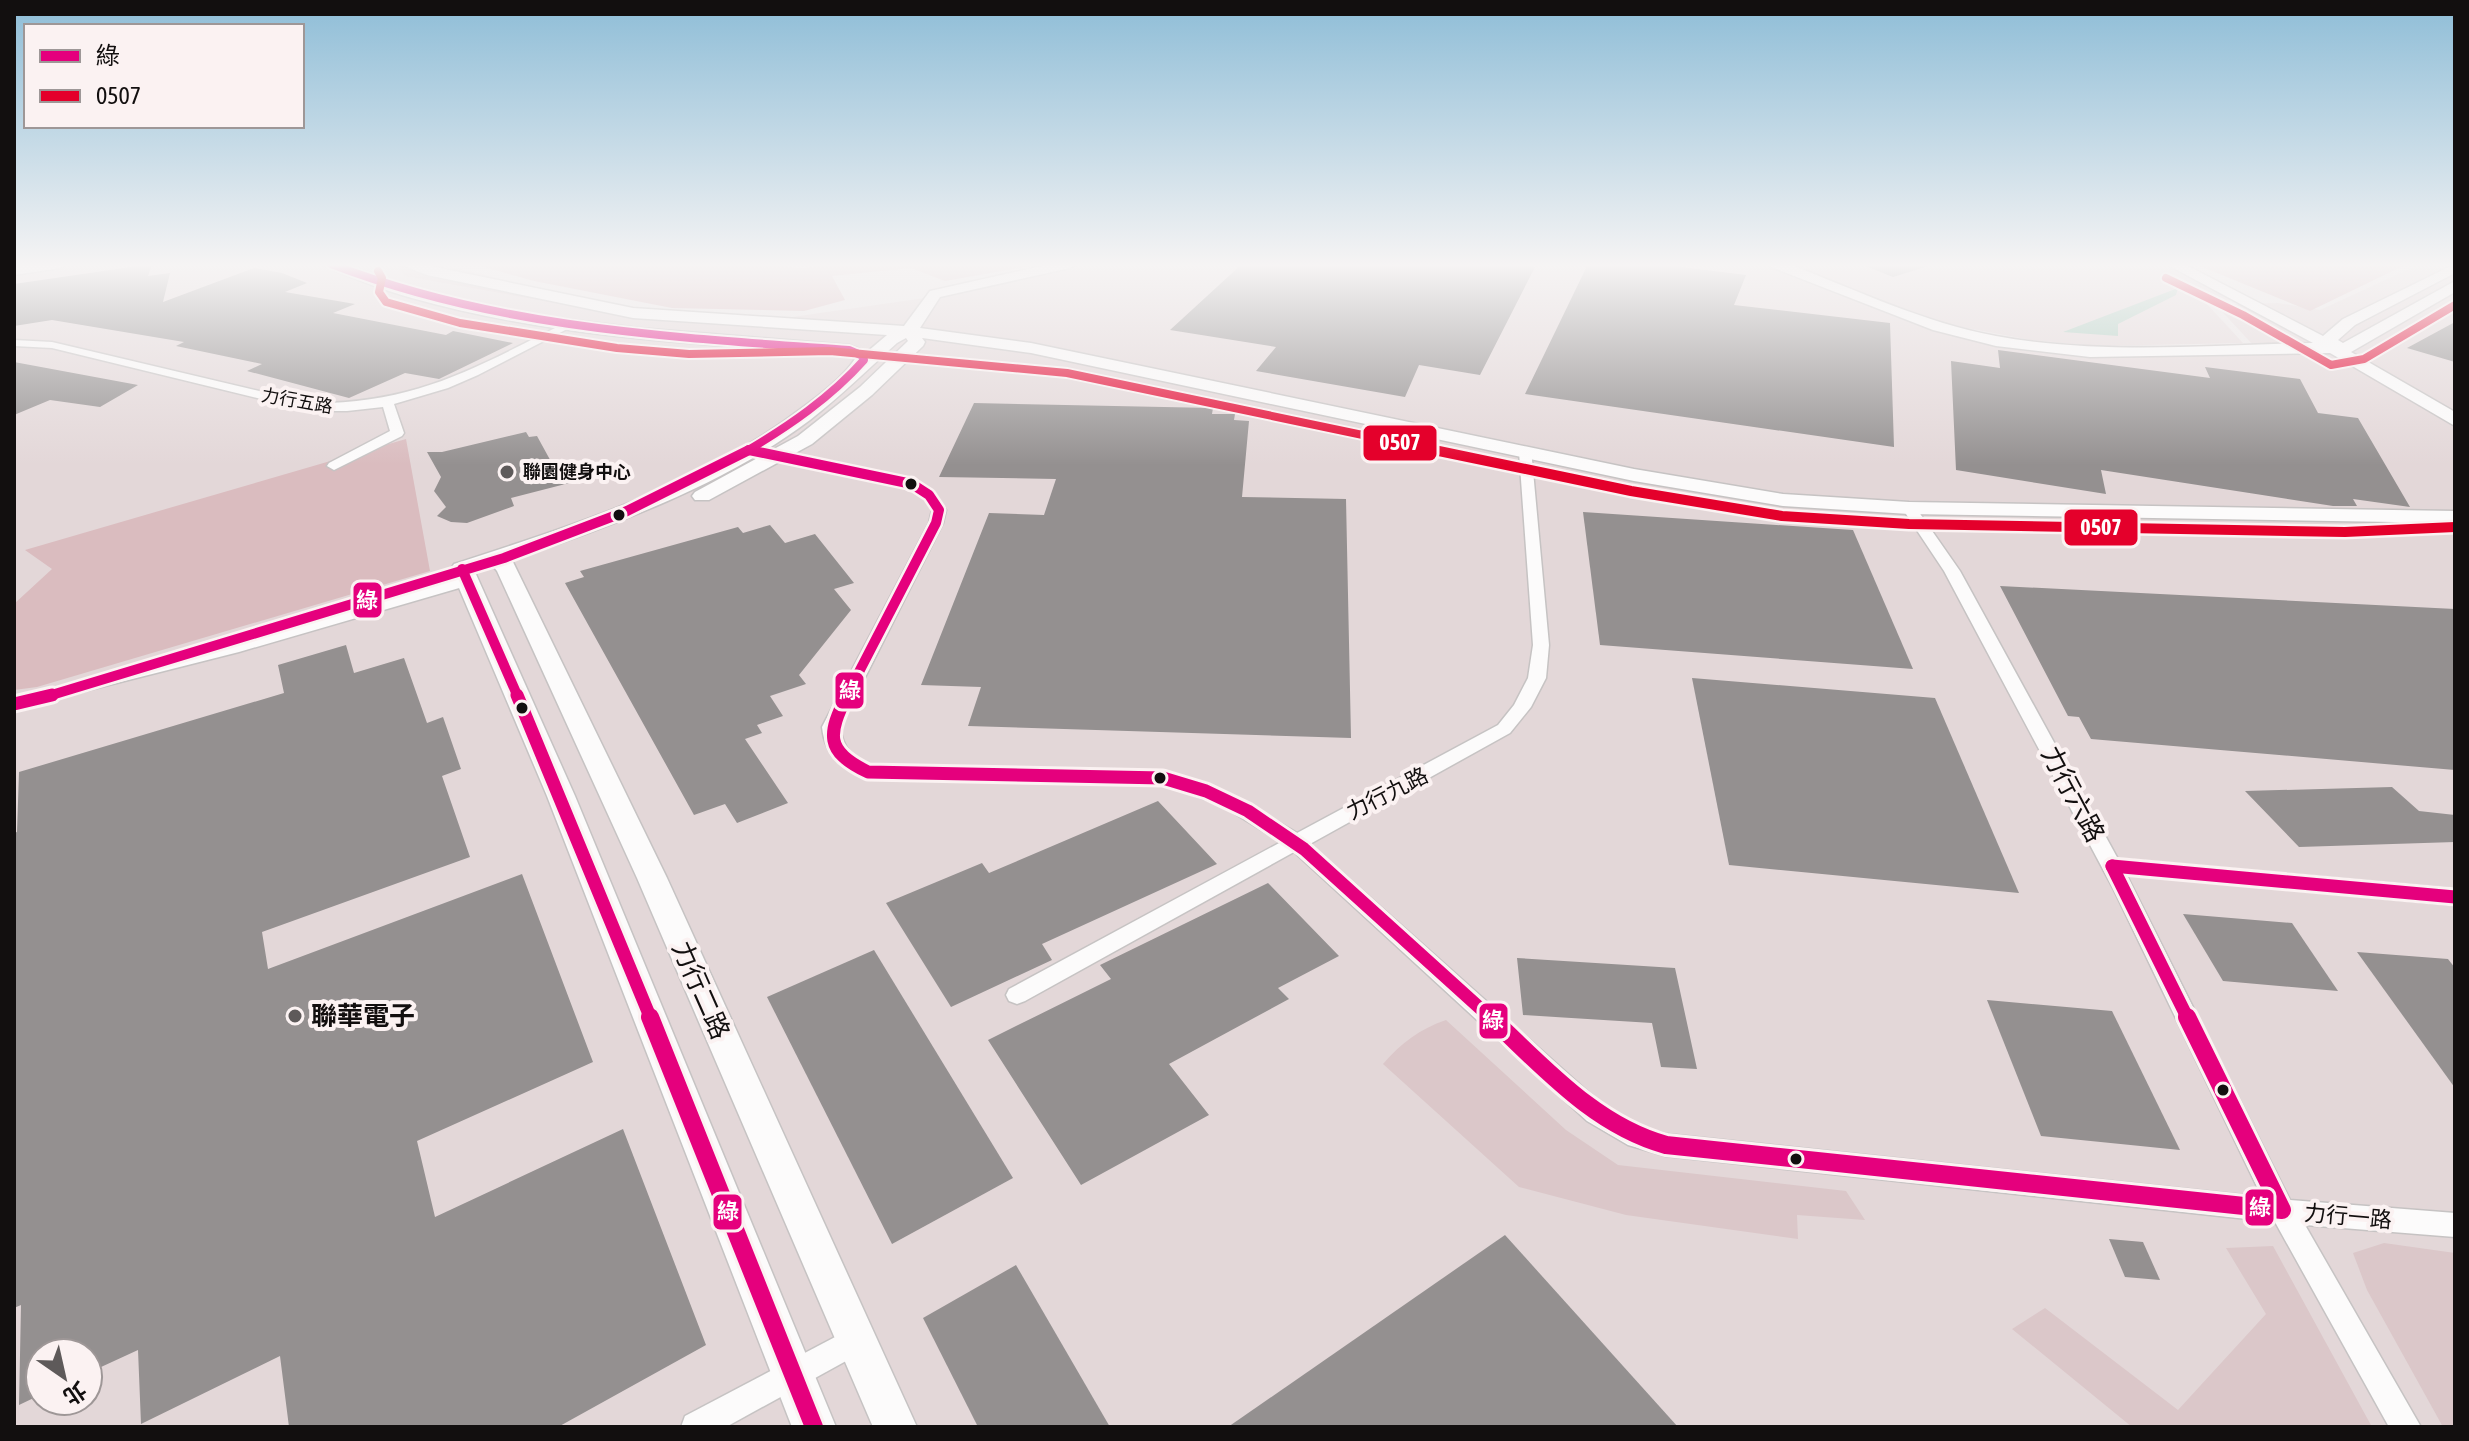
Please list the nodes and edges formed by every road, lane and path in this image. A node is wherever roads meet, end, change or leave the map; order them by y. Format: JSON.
{"nodes":[{"id":1,"x":556,"y":331,"type":"edge"},
{"id":2,"x":614,"y":331,"type":"edge"},
{"id":3,"x":832,"y":331,"type":"edge"},
{"id":4,"x":910,"y":331,"type":"edge"},
{"id":5,"x":1959,"y":331,"type":"edge"},
{"id":6,"x":2312,"y":331,"type":"edge"},
{"id":7,"x":2328,"y":331,"type":"edge"},
{"id":8,"x":2348,"y":331,"type":"edge"},
{"id":9,"x":2354,"y":331,"type":"edge"},
{"id":10,"x":689,"y":338,"type":"junction"},
{"id":11,"x":906,"y":338,"type":"junction"},
{"id":12,"x":2330,"y":342,"type":"junction"},
{"id":13,"x":14,"y":343,"type":"edge"},
{"id":14,"x":855,"y":371,"type":"junction"},
{"id":15,"x":388,"y":404,"type":"junction"},
{"id":16,"x":2455,"y":410,"type":"edge"},
{"id":17,"x":2455,"y":420,"type":"edge"},
{"id":18,"x":749,"y":450,"type":"junction"},
{"id":19,"x":1526,"y":452,"type":"junction"},
{"id":20,"x":780,"y":456,"type":"junction"},
{"id":21,"x":334,"y":466,"type":"dead end"},
{"id":22,"x":1909,"y":508,"type":"junction"},
{"id":23,"x":2455,"y":511,"type":"edge"},
{"id":24,"x":2421,"y":515,"type":"junction"},
{"id":25,"x":2455,"y":517,"type":"edge"},
{"id":26,"x":503,"y":564,"type":"junction"},
{"id":27,"x":465,"y":575,"type":"junction"},
{"id":28,"x":14,"y":704,"type":"edge"},
{"id":29,"x":1297,"y":840,"type":"junction"},
{"id":30,"x":2112,"y":866,"type":"junction"},
{"id":31,"x":2455,"y":897,"type":"edge"},
{"id":32,"x":1017,"y":995,"type":"dead end"},
{"id":33,"x":2282,"y":1210,"type":"junction"},
{"id":34,"x":2455,"y":1225,"type":"edge"},
{"id":35,"x":856,"y":1340,"type":"junction"},
{"id":36,"x":792,"y":1374,"type":"junction"},
{"id":37,"x":696,"y":1427,"type":"edge"},
{"id":38,"x":814,"y":1427,"type":"edge"},
{"id":39,"x":895,"y":1427,"type":"edge"},
{"id":40,"x":2406,"y":1427,"type":"edge"}],
"edges":[{"from":1,"to":15,"type":"street","name":"力行五路"},
{"from":2,"to":10,"type":"street"},
{"from":3,"to":11,"type":"street"},
{"from":4,"to":11,"type":"street"},
{"from":5,"to":12,"type":"street"},
{"from":6,"to":12,"type":"street"},
{"from":7,"to":12,"type":"street"},
{"from":8,"to":12,"type":"street"},
{"from":9,"to":12,"type":"street"},
{"from":10,"to":11,"type":"street"},
{"from":10,"to":14,"type":"street"},
{"from":11,"to":14,"type":"street"},
{"from":11,"to":19,"type":"street"},
{"from":11,"to":20,"type":"street"},
{"from":12,"to":16,"type":"street"},
{"from":12,"to":17,"type":"street"},
{"from":13,"to":15,"type":"street","name":"力行五路"},
{"from":14,"to":18,"type":"street"},
{"from":15,"to":21,"type":"street"},
{"from":18,"to":20,"type":"street","name":"力行一路"},
{"from":18,"to":26,"type":"street"},
{"from":19,"to":22,"type":"street"},
{"from":19,"to":29,"type":"street","name":"力行九路"},
{"from":20,"to":26,"type":"street"},
{"from":20,"to":29,"type":"street","name":"力行一路"},
{"from":22,"to":24,"type":"street"},
{"from":22,"to":30,"type":"street","name":"力行六路"},
{"from":23,"to":24,"type":"street"},
{"from":24,"to":25,"type":"street"},
{"from":26,"to":27,"type":"street"},
{"from":26,"to":35,"type":"street","name":"力行二路"},
{"from":27,"to":28,"type":"street"},
{"from":27,"to":36,"type":"street"},
{"from":29,"to":32,"type":"street","name":"力行九路"},
{"from":29,"to":33,"type":"street","name":"力行一路"},
{"from":30,"to":31,"type":"street"},
{"from":30,"to":33,"type":"street","name":"力行六路"},
{"from":33,"to":34,"type":"street","name":"力行一路"},
{"from":33,"to":40,"type":"street","name":"力行六路"},
{"from":35,"to":36,"type":"street"},
{"from":35,"to":39,"type":"street","name":"力行二路"},
{"from":36,"to":37,"type":"street"},
{"from":36,"to":38,"type":"street"}]}
